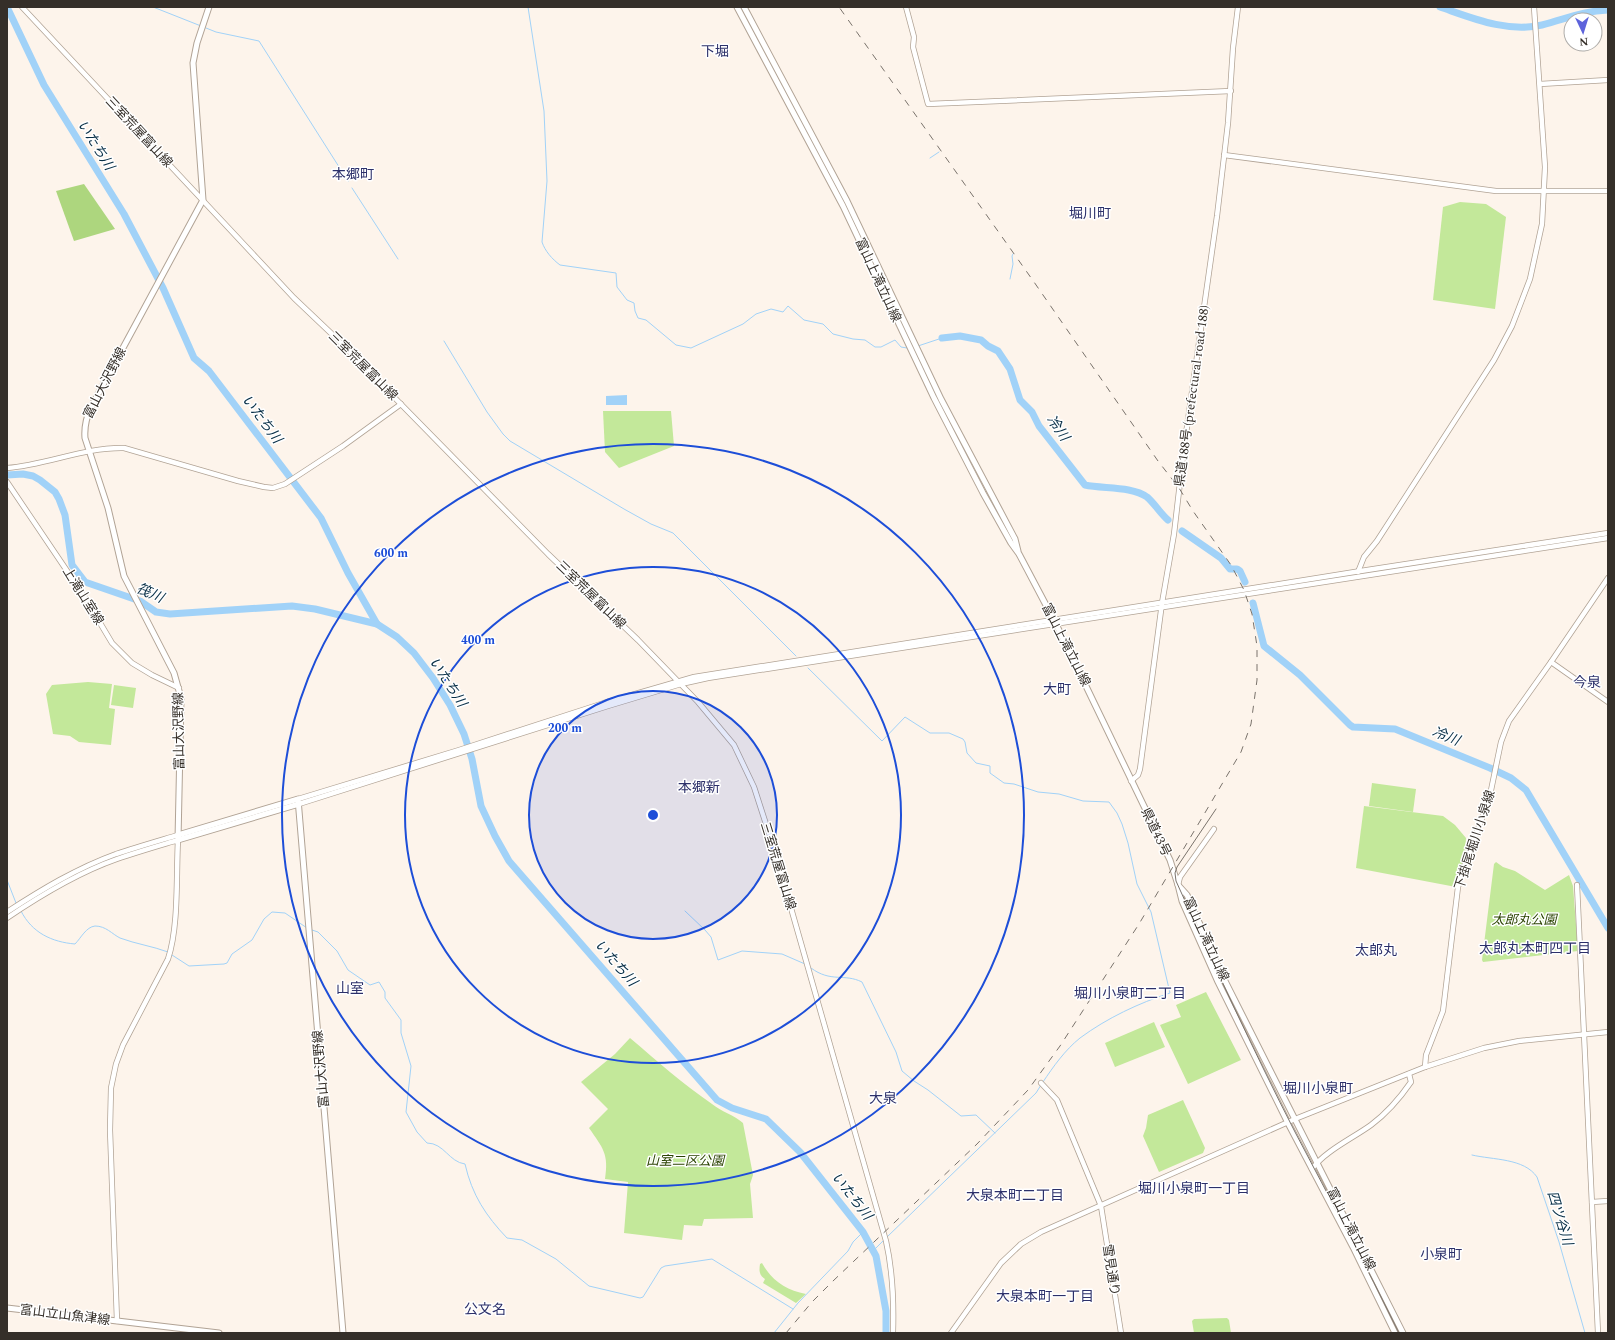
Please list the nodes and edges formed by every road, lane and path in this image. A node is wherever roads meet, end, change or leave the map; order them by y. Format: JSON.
{"nodes":[{"id":1,"x":22,"y":7,"type":"edge"},
{"id":2,"x":209,"y":7,"type":"edge"},
{"id":3,"x":737,"y":7,"type":"edge"},
{"id":4,"x":744,"y":7,"type":"edge"},
{"id":5,"x":906,"y":7,"type":"edge"},
{"id":6,"x":1238,"y":7,"type":"edge"},
{"id":7,"x":1534,"y":7,"type":"edge"},
{"id":8,"x":1608,"y":80,"type":"edge"},
{"id":9,"x":1540,"y":84,"type":"junction"},
{"id":10,"x":1231,"y":91,"type":"junction"},
{"id":11,"x":1224,"y":155,"type":"junction"},
{"id":12,"x":1545,"y":191,"type":"junction"},
{"id":13,"x":1608,"y":191,"type":"edge"},
{"id":14,"x":203,"y":200,"type":"junction"},
{"id":15,"x":401,"y":404,"type":"junction"},
{"id":16,"x":88,"y":451,"type":"junction"},
{"id":17,"x":7,"y":468,"type":"edge"},
{"id":18,"x":7,"y":482,"type":"edge"},
{"id":19,"x":1608,"y":533,"type":"edge"},
{"id":20,"x":1608,"y":538,"type":"edge"},
{"id":21,"x":1019,"y":554,"type":"junction"},
{"id":22,"x":1358,"y":572,"type":"junction"},
{"id":23,"x":1608,"y":578,"type":"edge"},
{"id":24,"x":1162,"y":605,"type":"junction"},
{"id":25,"x":1055,"y":622,"type":"junction"},
{"id":26,"x":1552,"y":662,"type":"junction"},
{"id":27,"x":679,"y":683,"type":"junction"},
{"id":28,"x":179,"y":688,"type":"junction"},
{"id":29,"x":1608,"y":702,"type":"edge"},
{"id":30,"x":1132,"y":781,"type":"junction"},
{"id":31,"x":298,"y":802,"type":"junction"},
{"id":32,"x":1214,"y":828,"type":"dead end"},
{"id":33,"x":178,"y":838,"type":"junction"},
{"id":34,"x":1178,"y":885,"type":"junction"},
{"id":35,"x":1577,"y":885,"type":"dead end"},
{"id":36,"x":7,"y":912,"type":"edge"},
{"id":37,"x":7,"y":918,"type":"edge"},
{"id":38,"x":1608,"y":1032,"type":"edge"},
{"id":39,"x":1584,"y":1034,"type":"junction"},
{"id":40,"x":1425,"y":1067,"type":"junction"},
{"id":41,"x":1409,"y":1074,"type":"junction"},
{"id":42,"x":1041,"y":1083,"type":"dead end"},
{"id":43,"x":1295,"y":1119,"type":"junction"},
{"id":44,"x":1288,"y":1123,"type":"junction"},
{"id":45,"x":1317,"y":1162,"type":"junction"},
{"id":46,"x":1312,"y":1169,"type":"junction"},
{"id":47,"x":1592,"y":1202,"type":"junction"},
{"id":48,"x":1608,"y":1202,"type":"edge"},
{"id":49,"x":1101,"y":1206,"type":"junction"},
{"id":50,"x":7,"y":1308,"type":"edge"},
{"id":51,"x":117,"y":1321,"type":"junction"},
{"id":52,"x":219,"y":1333,"type":"edge"},
{"id":53,"x":343,"y":1333,"type":"edge"},
{"id":54,"x":893,"y":1333,"type":"edge"},
{"id":55,"x":951,"y":1333,"type":"edge"},
{"id":56,"x":1121,"y":1333,"type":"edge"},
{"id":57,"x":1394,"y":1333,"type":"edge"},
{"id":58,"x":1403,"y":1333,"type":"edge"},
{"id":59,"x":1598,"y":1333,"type":"edge"}],
"edges":[{"from":1,"to":14,"type":"street","name":"三室荒屋富山線"},
{"from":2,"to":14,"type":"main road"},
{"from":3,"to":21,"type":"main road","name":"富山上滝立山線"},
{"from":4,"to":21,"type":"main road","name":"富山上滝立山線"},
{"from":5,"to":10,"type":"street"},
{"from":6,"to":10,"type":"street","name":"県道188号 (prefectural road 188)"},
{"from":7,"to":9,"type":"street"},
{"from":8,"to":9,"type":"street"},
{"from":9,"to":12,"type":"street"},
{"from":10,"to":11,"type":"street","name":"県道188号 (prefectural road 188)"},
{"from":11,"to":12,"type":"street"},
{"from":11,"to":24,"type":"street","name":"県道188号 (prefectural road 188)"},
{"from":12,"to":13,"type":"street"},
{"from":12,"to":22,"type":"street"},
{"from":14,"to":15,"type":"street","name":"三室荒屋富山線"},
{"from":14,"to":16,"type":"main road","name":"富山大沢野線"},
{"from":15,"to":16,"type":"street"},
{"from":15,"to":27,"type":"street","name":"三室荒屋富山線"},
{"from":16,"to":17,"type":"street"},
{"from":16,"to":28,"type":"main road","name":"富山大沢野線"},
{"from":18,"to":28,"type":"street","name":"上滝山室線"},
{"from":19,"to":22,"type":"street"},
{"from":20,"to":24,"type":"street"},
{"from":21,"to":25,"type":"main road","name":"富山上滝立山線"},
{"from":22,"to":24,"type":"street"},
{"from":23,"to":26,"type":"street","name":"下掛尾堀川小泉線"},
{"from":24,"to":25,"type":"street"},
{"from":24,"to":30,"type":"street","name":"県道188号 (prefectural road 188)"},
{"from":25,"to":27,"type":"street"},
{"from":25,"to":30,"type":"main road","name":"富山上滝立山線"},
{"from":26,"to":29,"type":"street"},
{"from":26,"to":40,"type":"street","name":"下掛尾堀川小泉線"},
{"from":27,"to":31,"type":"street"},
{"from":27,"to":54,"type":"street","name":"三室荒屋富山線"},
{"from":28,"to":33,"type":"main road","name":"富山大沢野線"},
{"from":30,"to":34,"type":"main road","name":"県道43号"},
{"from":31,"to":33,"type":"main road"},
{"from":31,"to":53,"type":"main road","name":"富山大沢野線"},
{"from":32,"to":34,"type":"street"},
{"from":33,"to":36,"type":"street"},
{"from":33,"to":37,"type":"street"},
{"from":33,"to":51,"type":"street"},
{"from":34,"to":43,"type":"main road","name":"富山上滝立山線"},
{"from":34,"to":44,"type":"main road","name":"富山上滝立山線"},
{"from":35,"to":39,"type":"street"},
{"from":38,"to":39,"type":"street"},
{"from":39,"to":40,"type":"street"},
{"from":39,"to":47,"type":"street"},
{"from":40,"to":41,"type":"street"},
{"from":41,"to":43,"type":"street"},
{"from":41,"to":45,"type":"street"},
{"from":42,"to":49,"type":"street","name":"雪見通り"},
{"from":43,"to":44,"type":"street"},
{"from":43,"to":45,"type":"main road","name":"富山上滝立山線"},
{"from":44,"to":46,"type":"main road","name":"富山上滝立山線"},
{"from":44,"to":49,"type":"street"},
{"from":45,"to":46,"type":"street"},
{"from":45,"to":58,"type":"main road","name":"富山上滝立山線"},
{"from":46,"to":57,"type":"main road","name":"富山上滝立山線"},
{"from":47,"to":48,"type":"street"},
{"from":47,"to":59,"type":"street"},
{"from":49,"to":55,"type":"street"},
{"from":49,"to":56,"type":"street","name":"雪見通り"},
{"from":50,"to":51,"type":"main road","name":"富山立山魚津線"},
{"from":51,"to":52,"type":"main road","name":"富山立山魚津線"}]}
